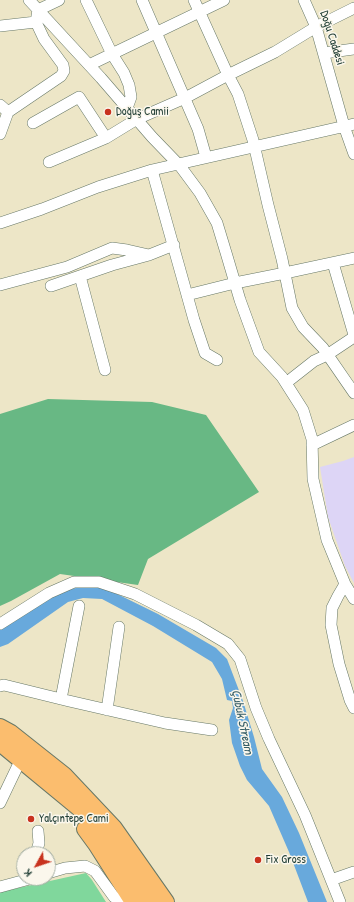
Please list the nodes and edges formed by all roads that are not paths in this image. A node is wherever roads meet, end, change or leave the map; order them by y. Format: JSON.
{"nodes":[{"id":1,"x":29,"y":0,"type":"edge"},
{"id":2,"x":59,"y":0,"type":"edge"},
{"id":3,"x":86,"y":0,"type":"edge"},
{"id":4,"x":142,"y":0,"type":"edge"},
{"id":5,"x":194,"y":0,"type":"edge"},
{"id":6,"x":224,"y":0,"type":"edge"},
{"id":7,"x":304,"y":0,"type":"edge"},
{"id":8,"x":354,"y":8,"type":"edge"},
{"id":9,"x":38,"y":10,"type":"junction"},
{"id":10,"x":199,"y":12,"type":"junction"},
{"id":11,"x":36,"y":22,"type":"junction"},
{"id":12,"x":0,"y":26,"type":"edge"},
{"id":13,"x":316,"y":27,"type":"junction"},
{"id":14,"x":157,"y":32,"type":"junction"},
{"id":15,"x":354,"y":49,"type":"edge"},
{"id":16,"x":324,"y":53,"type":"junction"},
{"id":17,"x":112,"y":54,"type":"junction"},
{"id":18,"x":89,"y":65,"type":"junction"},
{"id":19,"x":228,"y":75,"type":"junction"},
{"id":20,"x":185,"y":98,"type":"junction"},
{"id":21,"x":4,"y":108,"type":"edge"},
{"id":22,"x":127,"y":108,"type":"junction"},
{"id":23,"x":137,"y":119,"type":"junction"},
{"id":24,"x":33,"y":123,"type":"dead end"},
{"id":25,"x":349,"y":125,"type":"edge"},
{"id":26,"x":0,"y":134,"type":"edge"},
{"id":27,"x":106,"y":138,"type":"junction"},
{"id":28,"x":254,"y":146,"type":"junction"},
{"id":29,"x":354,"y":154,"type":"edge"},
{"id":30,"x":206,"y":157,"type":"junction"},
{"id":31,"x":49,"y":162,"type":"dead end"},
{"id":32,"x":177,"y":163,"type":"junction"},
{"id":33,"x":152,"y":170,"type":"junction"},
{"id":34,"x":0,"y":223,"type":"edge"},
{"id":35,"x":174,"y":245,"type":"junction"},
{"id":36,"x":149,"y":255,"type":"junction"},
{"id":37,"x":354,"y":258,"type":"edge"},
{"id":38,"x":333,"y":263,"type":"junction"},
{"id":39,"x":285,"y":273,"type":"junction"},
{"id":40,"x":80,"y":276,"type":"junction"},
{"id":41,"x":235,"y":283,"type":"junction"},
{"id":42,"x":0,"y":285,"type":"edge"},
{"id":43,"x":51,"y":286,"type":"dead end"},
{"id":44,"x":187,"y":295,"type":"junction"},
{"id":45,"x":354,"y":336,"type":"edge"},
{"id":46,"x":327,"y":355,"type":"junction"},
{"id":47,"x":217,"y":360,"type":"dead end"},
{"id":48,"x":105,"y":370,"type":"dead end"},
{"id":49,"x":286,"y":383,"type":"junction"},
{"id":50,"x":354,"y":393,"type":"edge"},
{"id":51,"x":354,"y":425,"type":"edge"},
{"id":52,"x":312,"y":445,"type":"junction"},
{"id":53,"x":345,"y":584,"type":"junction"},
{"id":54,"x":354,"y":599,"type":"edge"},
{"id":55,"x":79,"y":606,"type":"dead end"},
{"id":56,"x":0,"y":624,"type":"edge"},
{"id":57,"x":119,"y":627,"type":"dead end"},
{"id":58,"x":0,"y":686,"type":"edge"},
{"id":59,"x":61,"y":699,"type":"junction"},
{"id":60,"x":354,"y":708,"type":"edge"},
{"id":61,"x":107,"y":710,"type":"junction"},
{"id":62,"x":0,"y":727,"type":"edge"},
{"id":63,"x":212,"y":730,"type":"dead end"},
{"id":64,"x":0,"y":743,"type":"edge"},
{"id":65,"x":21,"y":759,"type":"junction"},
{"id":66,"x":64,"y":775,"type":"junction"},
{"id":67,"x":0,"y":802,"type":"edge"},
{"id":68,"x":38,"y":832,"type":"dead end"},
{"id":69,"x":38,"y":846,"type":"edge"},
{"id":70,"x":56,"y":871,"type":"edge"},
{"id":71,"x":354,"y":872,"type":"edge"},
{"id":72,"x":331,"y":880,"type":"junction"},
{"id":73,"x":16,"y":882,"type":"edge"},
{"id":74,"x":0,"y":887,"type":"edge"},
{"id":75,"x":148,"y":900,"type":"edge"},
{"id":76,"x":177,"y":902,"type":"edge"},
{"id":77,"x":340,"y":902,"type":"edge"}],
"edges":[{"from":1,"to":9,"type":"street"},
{"from":2,"to":9,"type":"street"},
{"from":3,"to":17,"type":"street"},
{"from":4,"to":14,"type":"street"},
{"from":5,"to":10,"type":"street"},
{"from":6,"to":10,"type":"street"},
{"from":7,"to":13,"type":"street","name":"Doğu Caddesi"},
{"from":8,"to":13,"type":"street"},
{"from":9,"to":11,"type":"street"},
{"from":9,"to":18,"type":"street"},
{"from":10,"to":14,"type":"street"},
{"from":10,"to":19,"type":"street"},
{"from":11,"to":12,"type":"street"},
{"from":11,"to":21,"type":"street"},
{"from":13,"to":16,"type":"street","name":"Doğu Caddesi"},
{"from":13,"to":19,"type":"street"},
{"from":14,"to":17,"type":"street"},
{"from":14,"to":20,"type":"street"},
{"from":15,"to":16,"type":"street"},
{"from":16,"to":25,"type":"street","name":"Doğu Caddesi"},
{"from":17,"to":18,"type":"street"},
{"from":17,"to":22,"type":"street"},
{"from":18,"to":22,"type":"street"},
{"from":19,"to":20,"type":"street"},
{"from":19,"to":28,"type":"street"},
{"from":20,"to":23,"type":"street"},
{"from":20,"to":30,"type":"street"},
{"from":21,"to":26,"type":"street"},
{"from":22,"to":23,"type":"street"},
{"from":23,"to":27,"type":"street"},
{"from":23,"to":32,"type":"street"},
{"from":24,"to":27,"type":"street"},
{"from":25,"to":28,"type":"street"},
{"from":25,"to":29,"type":"street","name":"Doğu Caddesi"},
{"from":27,"to":31,"type":"street"},
{"from":28,"to":30,"type":"street"},
{"from":28,"to":39,"type":"street"},
{"from":30,"to":32,"type":"street"},
{"from":32,"to":33,"type":"street"},
{"from":32,"to":41,"type":"street"},
{"from":33,"to":34,"type":"street"},
{"from":33,"to":35,"type":"street"},
{"from":35,"to":36,"type":"street"},
{"from":35,"to":44,"type":"street"},
{"from":36,"to":40,"type":"street"},
{"from":36,"to":42,"type":"street"},
{"from":37,"to":38,"type":"street"},
{"from":38,"to":39,"type":"street"},
{"from":38,"to":45,"type":"street"},
{"from":39,"to":41,"type":"street"},
{"from":39,"to":46,"type":"street"},
{"from":40,"to":43,"type":"street"},
{"from":40,"to":48,"type":"street"},
{"from":41,"to":44,"type":"street"},
{"from":41,"to":49,"type":"street"},
{"from":44,"to":47,"type":"street"},
{"from":45,"to":46,"type":"street"},
{"from":46,"to":49,"type":"street"},
{"from":46,"to":50,"type":"street"},
{"from":49,"to":52,"type":"street"},
{"from":51,"to":52,"type":"street"},
{"from":52,"to":53,"type":"street"},
{"from":53,"to":54,"type":"street"},
{"from":53,"to":60,"type":"street"},
{"from":55,"to":59,"type":"street"},
{"from":56,"to":72,"type":"street"},
{"from":57,"to":61,"type":"street"},
{"from":58,"to":59,"type":"street"},
{"from":59,"to":61,"type":"street"},
{"from":61,"to":63,"type":"street"},
{"from":62,"to":66,"type":"highway"},
{"from":64,"to":65,"type":"highway"},
{"from":65,"to":67,"type":"street"},
{"from":65,"to":75,"type":"highway"},
{"from":66,"to":75,"type":"highway"},
{"from":66,"to":76,"type":"highway"},
{"from":68,"to":69,"type":"street"},
{"from":70,"to":75,"type":"street"},
{"from":71,"to":72,"type":"street"},
{"from":72,"to":77,"type":"street"},
{"from":73,"to":74,"type":"street"}]}
